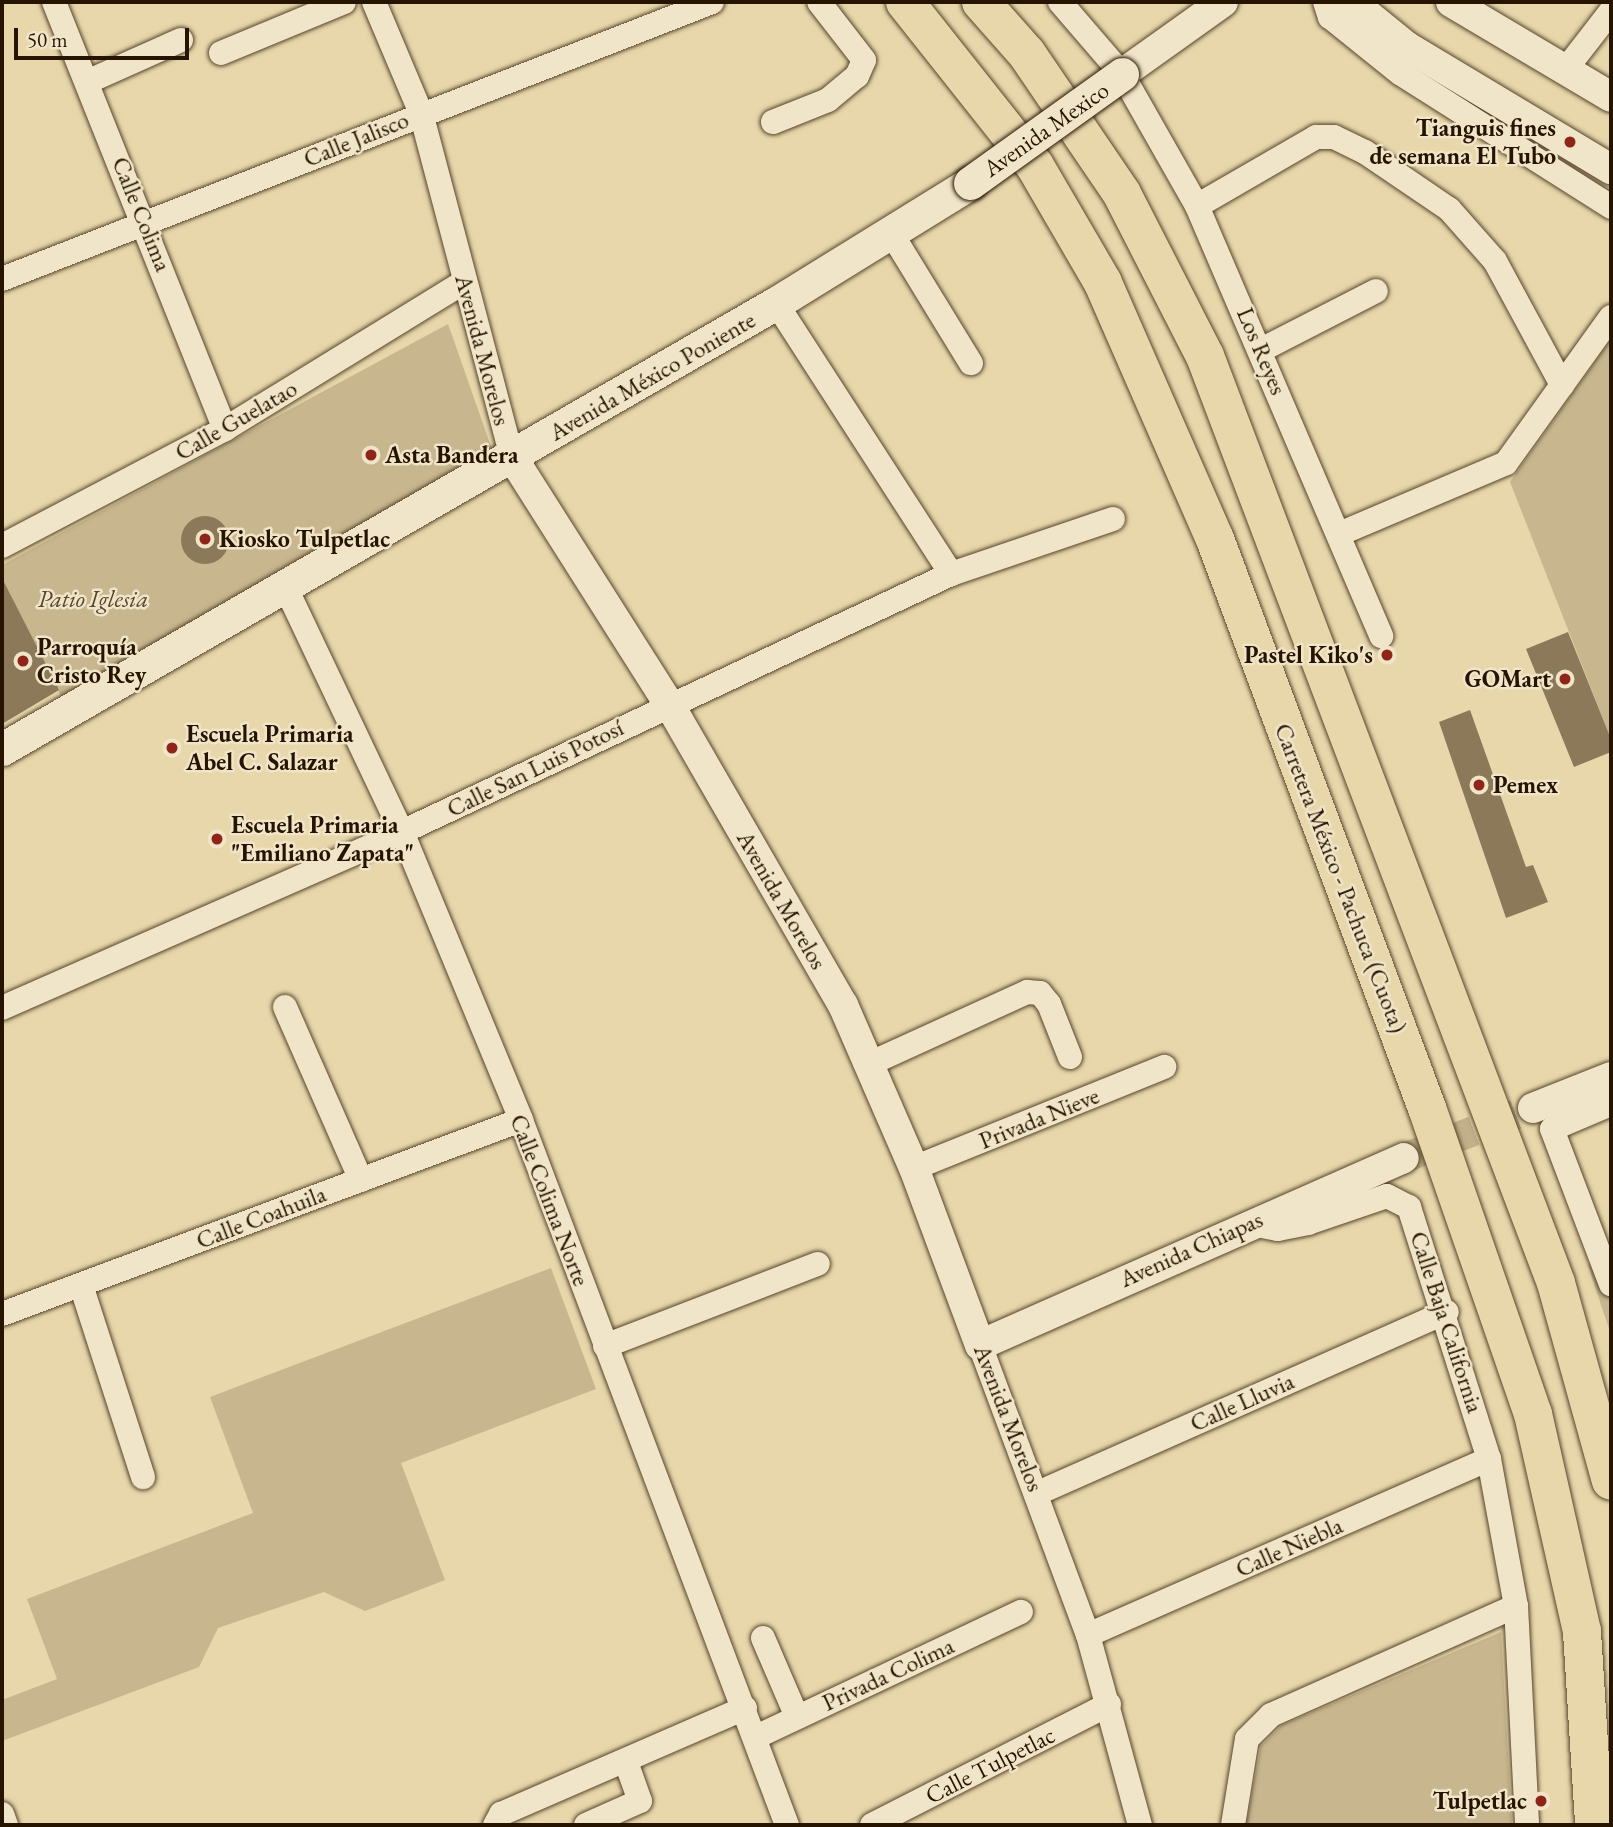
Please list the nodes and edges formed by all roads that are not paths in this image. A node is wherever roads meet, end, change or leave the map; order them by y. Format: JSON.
{"nodes":[{"id":1,"x":54,"y":2,"type":"edge"},
{"id":2,"x":344,"y":2,"type":"edge"},
{"id":3,"x":374,"y":2,"type":"edge"},
{"id":4,"x":712,"y":2,"type":"edge"},
{"id":5,"x":819,"y":2,"type":"edge"},
{"id":6,"x":905,"y":2,"type":"edge"},
{"id":7,"x":981,"y":2,"type":"edge"},
{"id":8,"x":1060,"y":2,"type":"edge"},
{"id":9,"x":1223,"y":2,"type":"edge"},
{"id":10,"x":1325,"y":2,"type":"edge"},
{"id":11,"x":1352,"y":2,"type":"edge"},
{"id":12,"x":1451,"y":2,"type":"edge"},
{"id":13,"x":1611,"y":11,"type":"edge"},
{"id":14,"x":181,"y":40,"type":"dead end"},
{"id":15,"x":221,"y":53,"type":"dead end"},
{"id":16,"x":1566,"y":69,"type":"junction"},
{"id":17,"x":1122,"y":74,"type":"junction"},
{"id":18,"x":88,"y":82,"type":"junction"},
{"id":19,"x":1611,"y":97,"type":"edge"},
{"id":20,"x":421,"y":113,"type":"junction"},
{"id":21,"x":773,"y":122,"type":"dead end"},
{"id":22,"x":1611,"y":169,"type":"edge"},
{"id":23,"x":970,"y":183,"type":"joint"},
{"id":24,"x":1197,"y":206,"type":"junction"},
{"id":25,"x":1611,"y":207,"type":"edge"},
{"id":26,"x":146,"y":222,"type":"junction"},
{"id":27,"x":890,"y":231,"type":"junction"},
{"id":28,"x":2,"y":279,"type":"edge"},
{"id":29,"x":464,"y":282,"type":"junction"},
{"id":30,"x":1376,"y":291,"type":"dead end"},
{"id":31,"x":776,"y":303,"type":"junction"},
{"id":32,"x":1611,"y":317,"type":"edge"},
{"id":33,"x":1261,"y":350,"type":"junction"},
{"id":34,"x":971,"y":363,"type":"dead end"},
{"id":35,"x":1562,"y":386,"type":"junction"},
{"id":36,"x":225,"y":429,"type":"junction"},
{"id":37,"x":512,"y":457,"type":"junction"},
{"id":38,"x":1113,"y":519,"type":"dead end"},
{"id":39,"x":1339,"y":534,"type":"junction"},
{"id":40,"x":2,"y":545,"type":"edge"},
{"id":41,"x":951,"y":573,"type":"junction"},
{"id":42,"x":285,"y":586,"type":"junction"},
{"id":43,"x":1381,"y":636,"type":"dead end"},
{"id":44,"x":669,"y":704,"type":"junction"},
{"id":45,"x":2,"y":749,"type":"edge"},
{"id":46,"x":402,"y":832,"type":"junction"},
{"id":47,"x":285,"y":1007,"type":"dead end"},
{"id":48,"x":2,"y":1008,"type":"edge"},
{"id":49,"x":1070,"y":1056,"type":"dead end"},
{"id":50,"x":869,"y":1064,"type":"junction"},
{"id":51,"x":1164,"y":1067,"type":"dead end"},
{"id":52,"x":1611,"y":1077,"type":"edge"},
{"id":53,"x":1611,"y":1104,"type":"edge"},
{"id":54,"x":1533,"y":1108,"type":"tunnel mouth"},
{"id":55,"x":521,"y":1120,"type":"junction"},
{"id":56,"x":1404,"y":1158,"type":"tunnel mouth"},
{"id":57,"x":914,"y":1168,"type":"junction"},
{"id":58,"x":361,"y":1180,"type":"junction"},
{"id":59,"x":1248,"y":1223,"type":"junction"},
{"id":60,"x":818,"y":1264,"type":"dead end"},
{"id":61,"x":1611,"y":1284,"type":"edge"},
{"id":62,"x":81,"y":1285,"type":"junction"},
{"id":63,"x":1447,"y":1312,"type":"junction"},
{"id":64,"x":2,"y":1314,"type":"edge"},
{"id":65,"x":980,"y":1345,"type":"junction"},
{"id":66,"x":604,"y":1346,"type":"junction"},
{"id":67,"x":1489,"y":1459,"type":"junction"},
{"id":68,"x":143,"y":1477,"type":"dead end"},
{"id":69,"x":1611,"y":1481,"type":"edge"},
{"id":70,"x":1038,"y":1493,"type":"junction"},
{"id":71,"x":1516,"y":1606,"type":"junction"},
{"id":72,"x":1021,"y":1612,"type":"dead end"},
{"id":73,"x":1088,"y":1635,"type":"junction"},
{"id":74,"x":763,"y":1638,"type":"dead end"},
{"id":75,"x":1109,"y":1704,"type":"junction"},
{"id":76,"x":745,"y":1708,"type":"junction"},
{"id":77,"x":797,"y":1717,"type":"junction"},
{"id":78,"x":756,"y":1737,"type":"junction"},
{"id":79,"x":626,"y":1762,"type":"junction"},
{"id":80,"x":2,"y":1814,"type":"edge"},
{"id":81,"x":6,"y":1825,"type":"edge"},
{"id":82,"x":495,"y":1825,"type":"edge"},
{"id":83,"x":586,"y":1825,"type":"edge"},
{"id":84,"x":787,"y":1825,"type":"edge"},
{"id":85,"x":872,"y":1825,"type":"edge"},
{"id":86,"x":1140,"y":1825,"type":"edge"},
{"id":87,"x":1233,"y":1825,"type":"edge"},
{"id":88,"x":1527,"y":1825,"type":"edge"},
{"id":89,"x":1594,"y":1825,"type":"edge"}],
"edges":[{"from":1,"to":18,"type":"street","name":"Calle Colima"},
{"from":2,"to":15,"type":"street"},
{"from":3,"to":20,"type":"street","name":"Avenida Morelos"},
{"from":4,"to":20,"type":"street","name":"Calle Jalisco"},
{"from":5,"to":21,"type":"street"},
{"from":6,"to":89,"type":"highway","name":"Carretera México - Pachuca (Cuota)"},
{"from":7,"to":69,"type":"highway"},
{"from":8,"to":17,"type":"street","name":"Los Reyes"},
{"from":9,"to":17,"type":"street"},
{"from":10,"to":25,"type":"street"},
{"from":11,"to":22,"type":"street"},
{"from":12,"to":16,"type":"street"},
{"from":13,"to":16,"type":"street"},
{"from":14,"to":18,"type":"street"},
{"from":16,"to":19,"type":"street"},
{"from":17,"to":23,"type":"main road","name":"Avenida Mexico","bridge":true},
{"from":17,"to":24,"type":"street","name":"Los Reyes"},
{"from":18,"to":26,"type":"street","name":"Calle Colima"},
{"from":20,"to":26,"type":"street","name":"Calle Jalisco"},
{"from":20,"to":29,"type":"street","name":"Avenida Morelos"},
{"from":23,"to":27,"type":"main road","name":"Avenida México Poniente"},
{"from":24,"to":33,"type":"street","name":"Los Reyes"},
{"from":24,"to":35,"type":"street"},
{"from":26,"to":28,"type":"street","name":"Calle Jalisco"},
{"from":26,"to":36,"type":"street","name":"Calle Colima"},
{"from":27,"to":31,"type":"main road","name":"Avenida México Poniente"},
{"from":27,"to":34,"type":"street"},
{"from":29,"to":36,"type":"street","name":"Calle Guelatao"},
{"from":29,"to":37,"type":"street","name":"Avenida Morelos"},
{"from":30,"to":33,"type":"street"},
{"from":31,"to":37,"type":"main road","name":"Avenida México Poniente"},
{"from":31,"to":41,"type":"street"},
{"from":32,"to":35,"type":"street"},
{"from":33,"to":39,"type":"street","name":"Los Reyes"},
{"from":35,"to":39,"type":"street"},
{"from":36,"to":40,"type":"street","name":"Calle Guelatao"},
{"from":37,"to":42,"type":"main road","name":"Avenida México Poniente"},
{"from":37,"to":44,"type":"street","name":"Avenida Morelos"},
{"from":38,"to":41,"type":"street","name":"Calle San Luis Potosí"},
{"from":39,"to":43,"type":"street","name":"Los Reyes"},
{"from":41,"to":44,"type":"street","name":"Calle San Luis Potosí"},
{"from":42,"to":45,"type":"main road","name":"Avenida México Poniente"},
{"from":42,"to":46,"type":"street","name":"Calle Colima Norte"},
{"from":44,"to":46,"type":"street","name":"Calle San Luis Potosí"},
{"from":44,"to":50,"type":"street","name":"Avenida Morelos"},
{"from":46,"to":48,"type":"street","name":"Calle San Luis Potosí"},
{"from":46,"to":55,"type":"street","name":"Calle Colima Norte"},
{"from":47,"to":58,"type":"street"},
{"from":49,"to":50,"type":"street"},
{"from":50,"to":57,"type":"street","name":"Avenida Morelos"},
{"from":51,"to":57,"type":"street","name":"Privada Nieve"},
{"from":52,"to":54,"type":"street"},
{"from":53,"to":61,"type":"street"},
{"from":55,"to":58,"type":"street","name":"Calle Coahuila"},
{"from":55,"to":66,"type":"street","name":"Calle Colima Norte"},
{"from":56,"to":59,"type":"street","name":"Avenida Chiapas"},
{"from":57,"to":65,"type":"street","name":"Avenida Morelos"},
{"from":58,"to":62,"type":"street","name":"Calle Coahuila"},
{"from":59,"to":63,"type":"street","name":"Calle Baja California"},
{"from":59,"to":65,"type":"street","name":"Avenida Chiapas"},
{"from":60,"to":66,"type":"street"},
{"from":62,"to":64,"type":"street","name":"Calle Coahuila"},
{"from":62,"to":68,"type":"street"},
{"from":63,"to":67,"type":"street","name":"Calle Baja California"},
{"from":63,"to":70,"type":"street","name":"Calle Lluvia"},
{"from":65,"to":70,"type":"street","name":"Avenida Morelos"},
{"from":66,"to":76,"type":"street","name":"Calle Colima Norte"},
{"from":67,"to":71,"type":"street","name":"Calle Baja California"},
{"from":67,"to":73,"type":"street","name":"Calle Niebla"},
{"from":70,"to":73,"type":"street","name":"Avenida Morelos"},
{"from":71,"to":87,"type":"street"},
{"from":71,"to":88,"type":"street","name":"Calle Baja California"},
{"from":72,"to":77,"type":"street","name":"Privada Colima"},
{"from":73,"to":75,"type":"street","name":"Avenida Morelos"},
{"from":74,"to":77,"type":"street"},
{"from":75,"to":85,"type":"street","name":"Calle Tulpetlac"},
{"from":75,"to":86,"type":"street","name":"Avenida Morelos"},
{"from":76,"to":78,"type":"street","name":"Calle Colima Norte"},
{"from":76,"to":79,"type":"street"},
{"from":77,"to":78,"type":"street","name":"Privada Colima"},
{"from":78,"to":84,"type":"street","name":"Calle Colima Norte"},
{"from":79,"to":82,"type":"street"},
{"from":79,"to":83,"type":"street"},
{"from":80,"to":81,"type":"street"}]}
